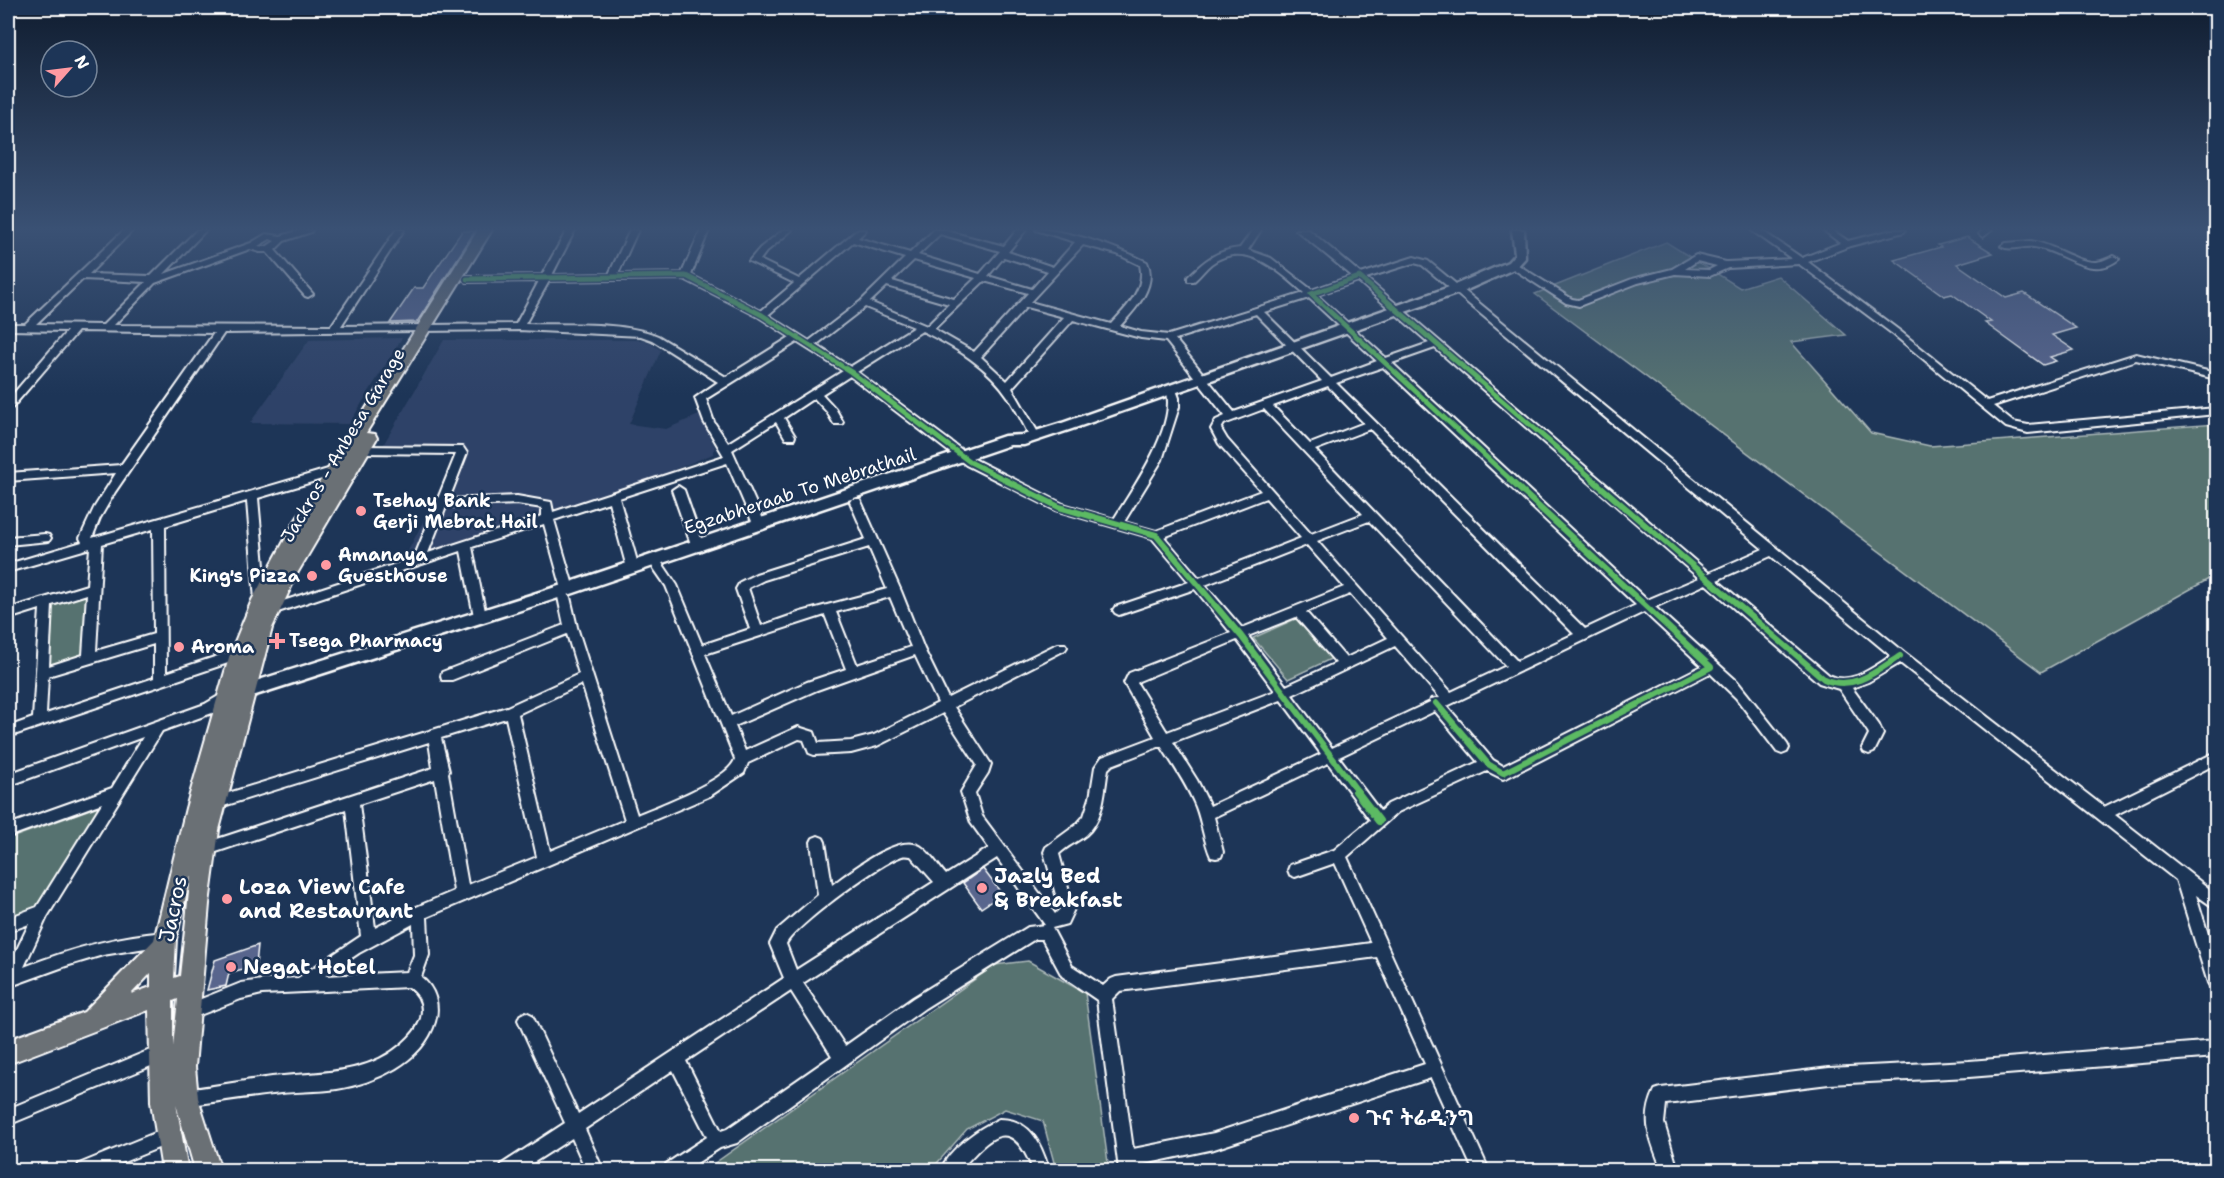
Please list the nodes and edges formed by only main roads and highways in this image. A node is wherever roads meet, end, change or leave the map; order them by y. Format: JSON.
{"nodes":[{"id":1,"x":454,"y":285,"type":"edge"},
{"id":2,"x":463,"y":285,"type":"edge"},
{"id":3,"x":1466,"y":285,"type":"edge"},
{"id":4,"x":430,"y":329,"type":"junction"},
{"id":5,"x":966,"y":460,"type":"junction"},
{"id":6,"x":656,"y":564,"type":"junction"},
{"id":7,"x":566,"y":593,"type":"junction"},
{"id":8,"x":266,"y":604,"type":"junction"},
{"id":9,"x":230,"y":701,"type":"junction"},
{"id":10,"x":194,"y":853,"type":"junction"},
{"id":11,"x":165,"y":942,"type":"junction"},
{"id":12,"x":191,"y":983,"type":"junction"},
{"id":13,"x":161,"y":995,"type":"junction"},
{"id":14,"x":91,"y":1019,"type":"junction"},
{"id":15,"x":8,"y":1052,"type":"edge"},
{"id":16,"x":175,"y":1170,"type":"edge"},
{"id":17,"x":208,"y":1170,"type":"edge"}],
"edges":[{"from":1,"to":4,"type":"main road"},
{"from":2,"to":4,"type":"main road","name":"Jackros - Anbesa Garage"},
{"from":3,"to":5,"type":"main road"},
{"from":4,"to":8,"type":"main road","name":"Jackros - Anbesa Garage"},
{"from":4,"to":8,"type":"main road"},
{"from":5,"to":6,"type":"main road","name":"Egzabheraab To Mebrathail"},
{"from":5,"to":6,"type":"main road"},
{"from":6,"to":7,"type":"main road"},
{"from":6,"to":7,"type":"main road","name":"Egzabheraab To Mebrathail"},
{"from":7,"to":9,"type":"main road"},
{"from":7,"to":9,"type":"main road","name":"Egzabheraab To Mebrathail"},
{"from":8,"to":9,"type":"main road","name":"Jackros - Anbesa Garage"},
{"from":8,"to":9,"type":"main road","name":"Jacros"},
{"from":9,"to":10,"type":"main road","name":"Jacros"},
{"from":9,"to":10,"type":"main road","name":"Jacros"},
{"from":10,"to":11,"type":"main road","name":"Jacros"},
{"from":10,"to":12,"type":"main road","name":"Jacros"},
{"from":11,"to":13,"type":"main road","name":"Jacros"},
{"from":11,"to":14,"type":"main road"},
{"from":12,"to":13,"type":"main road"},
{"from":12,"to":17,"type":"main road","name":"Jacros"},
{"from":13,"to":14,"type":"main road"},
{"from":13,"to":16,"type":"main road","name":"Jacros"},
{"from":14,"to":15,"type":"main road"}]}
